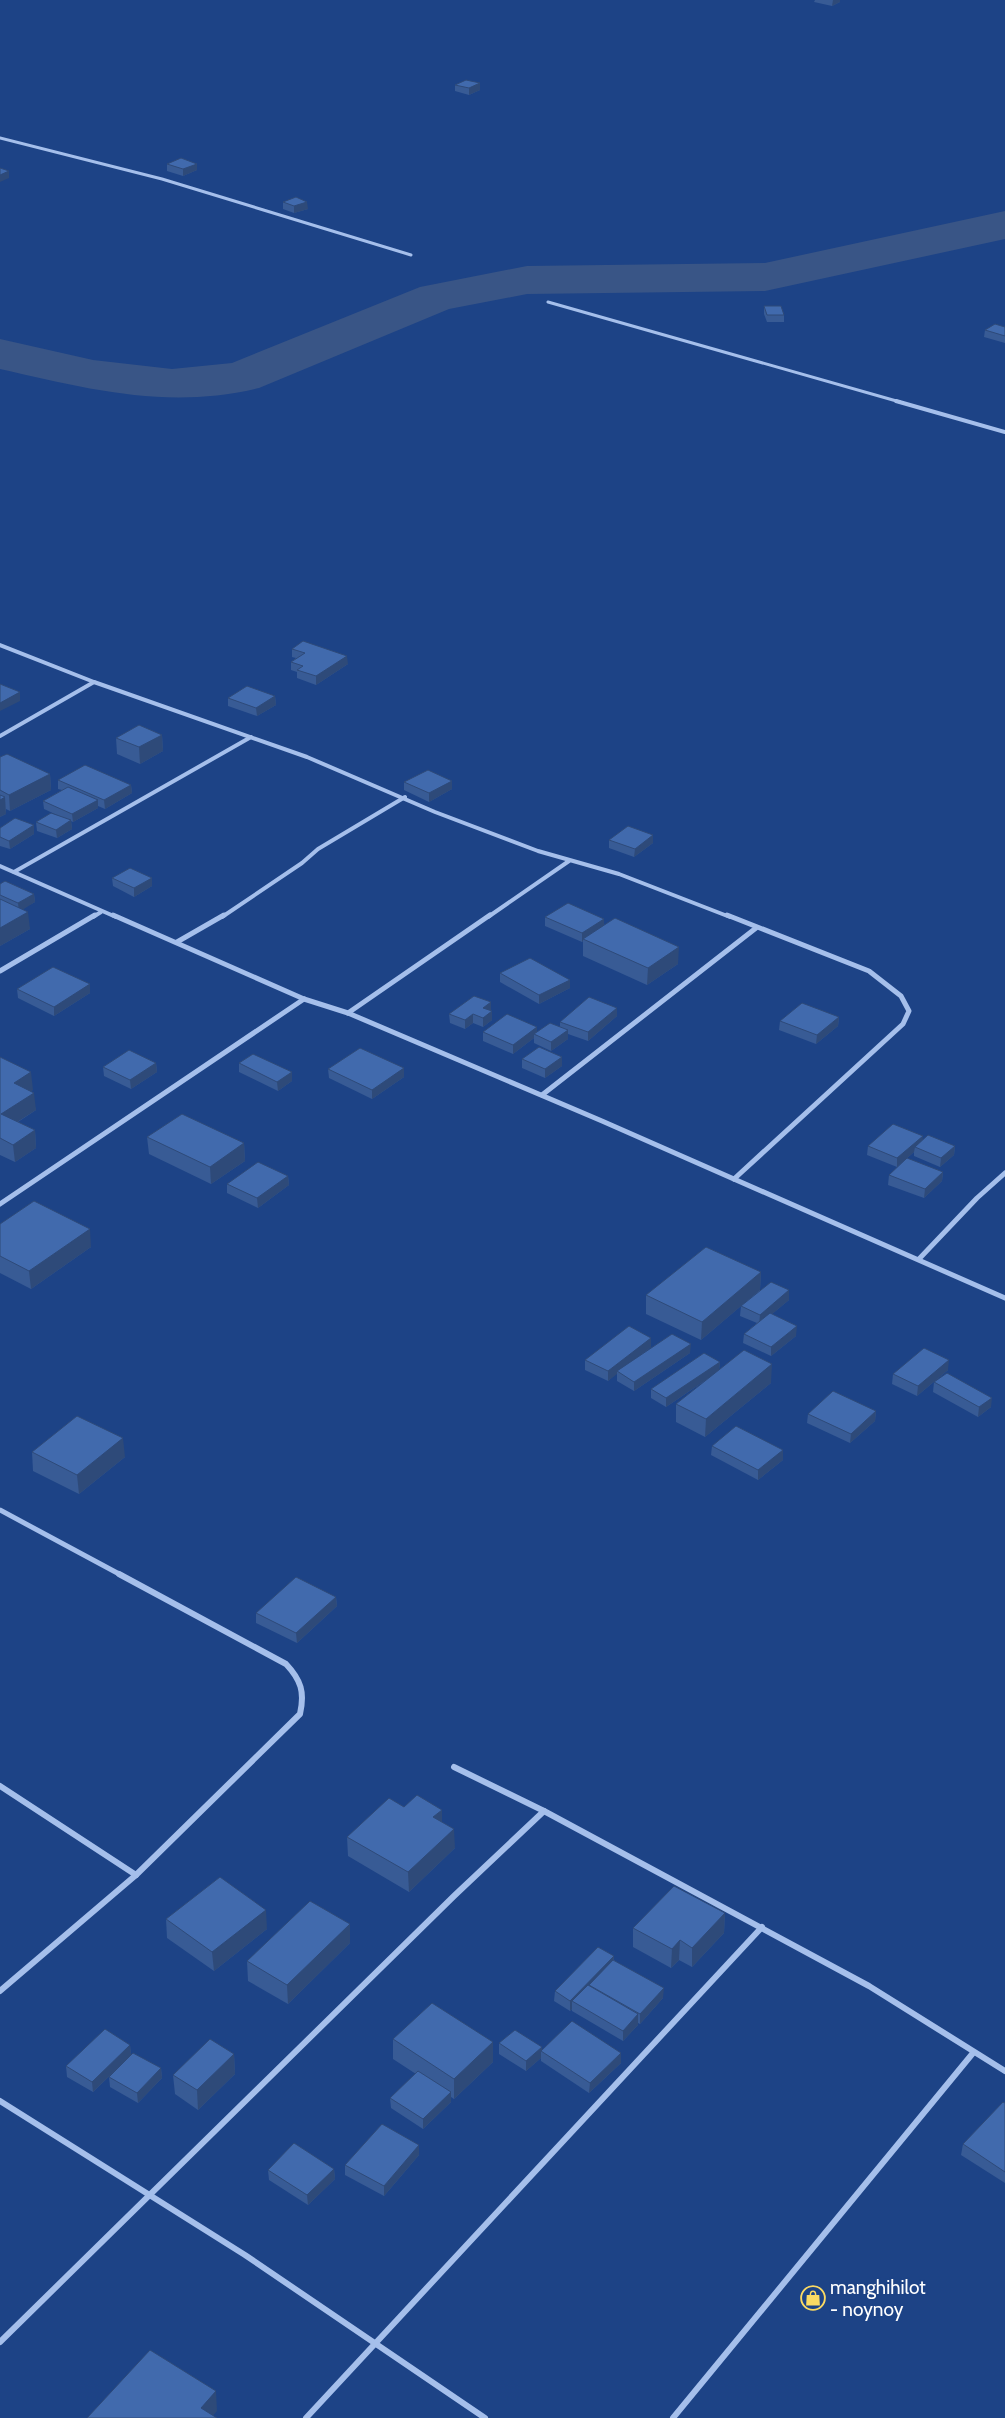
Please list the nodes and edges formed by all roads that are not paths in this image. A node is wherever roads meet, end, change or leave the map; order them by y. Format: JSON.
{"nodes":[{"id":1,"x":0,"y":138,"type":"edge"},
{"id":2,"x":411,"y":255,"type":"dead end"},
{"id":3,"x":548,"y":302,"type":"dead end"},
{"id":4,"x":1005,"y":432,"type":"edge"},
{"id":5,"x":0,"y":645,"type":"edge"},
{"id":6,"x":94,"y":682,"type":"junction"},
{"id":7,"x":0,"y":736,"type":"edge"},
{"id":8,"x":251,"y":737,"type":"junction"},
{"id":9,"x":405,"y":797,"type":"junction"},
{"id":10,"x":569,"y":860,"type":"junction"},
{"id":11,"x":0,"y":866,"type":"edge"},
{"id":12,"x":14,"y":872,"type":"junction"},
{"id":13,"x":101,"y":912,"type":"junction"},
{"id":14,"x":756,"y":928,"type":"junction"},
{"id":15,"x":177,"y":942,"type":"junction"},
{"id":16,"x":0,"y":971,"type":"edge"},
{"id":17,"x":304,"y":999,"type":"junction"},
{"id":18,"x":348,"y":1013,"type":"junction"},
{"id":19,"x":542,"y":1095,"type":"junction"},
{"id":20,"x":1005,"y":1173,"type":"edge"},
{"id":21,"x":734,"y":1179,"type":"junction"},
{"id":22,"x":0,"y":1204,"type":"edge"},
{"id":23,"x":919,"y":1259,"type":"junction"},
{"id":24,"x":1005,"y":1298,"type":"edge"},
{"id":25,"x":0,"y":1510,"type":"edge"},
{"id":26,"x":454,"y":1767,"type":"dead end"},
{"id":27,"x":0,"y":1786,"type":"edge"},
{"id":28,"x":544,"y":1811,"type":"junction"},
{"id":29,"x":136,"y":1875,"type":"junction"},
{"id":30,"x":762,"y":1927,"type":"junction"},
{"id":31,"x":0,"y":1991,"type":"edge"},
{"id":32,"x":973,"y":2053,"type":"junction"},
{"id":33,"x":1005,"y":2071,"type":"edge"},
{"id":34,"x":0,"y":2100,"type":"edge"},
{"id":35,"x":150,"y":2194,"type":"junction"},
{"id":36,"x":0,"y":2342,"type":"edge"},
{"id":37,"x":378,"y":2343,"type":"junction"},
{"id":38,"x":306,"y":2418,"type":"edge"},
{"id":39,"x":484,"y":2418,"type":"edge"},
{"id":40,"x":673,"y":2418,"type":"edge"}],
"edges":[{"from":1,"to":2,"type":"street"},
{"from":3,"to":4,"type":"street"},
{"from":5,"to":6,"type":"street"},
{"from":6,"to":7,"type":"street"},
{"from":6,"to":8,"type":"street"},
{"from":8,"to":9,"type":"street"},
{"from":8,"to":12,"type":"street"},
{"from":9,"to":10,"type":"street"},
{"from":9,"to":15,"type":"street"},
{"from":10,"to":14,"type":"street"},
{"from":10,"to":18,"type":"street"},
{"from":11,"to":12,"type":"street"},
{"from":12,"to":13,"type":"street"},
{"from":13,"to":15,"type":"street"},
{"from":13,"to":16,"type":"street"},
{"from":14,"to":19,"type":"street"},
{"from":14,"to":21,"type":"street"},
{"from":15,"to":17,"type":"street"},
{"from":17,"to":18,"type":"street"},
{"from":17,"to":22,"type":"street"},
{"from":18,"to":19,"type":"street"},
{"from":19,"to":21,"type":"street"},
{"from":20,"to":23,"type":"street"},
{"from":21,"to":23,"type":"street"},
{"from":23,"to":24,"type":"street"},
{"from":25,"to":29,"type":"street"},
{"from":26,"to":28,"type":"street"},
{"from":27,"to":29,"type":"street"},
{"from":28,"to":30,"type":"street"},
{"from":28,"to":35,"type":"street"},
{"from":29,"to":31,"type":"street"},
{"from":30,"to":32,"type":"street"},
{"from":30,"to":37,"type":"street"},
{"from":32,"to":33,"type":"street"},
{"from":32,"to":40,"type":"street"},
{"from":34,"to":35,"type":"street"},
{"from":35,"to":36,"type":"street"},
{"from":35,"to":37,"type":"street"},
{"from":37,"to":38,"type":"street"},
{"from":37,"to":39,"type":"street"}]}
